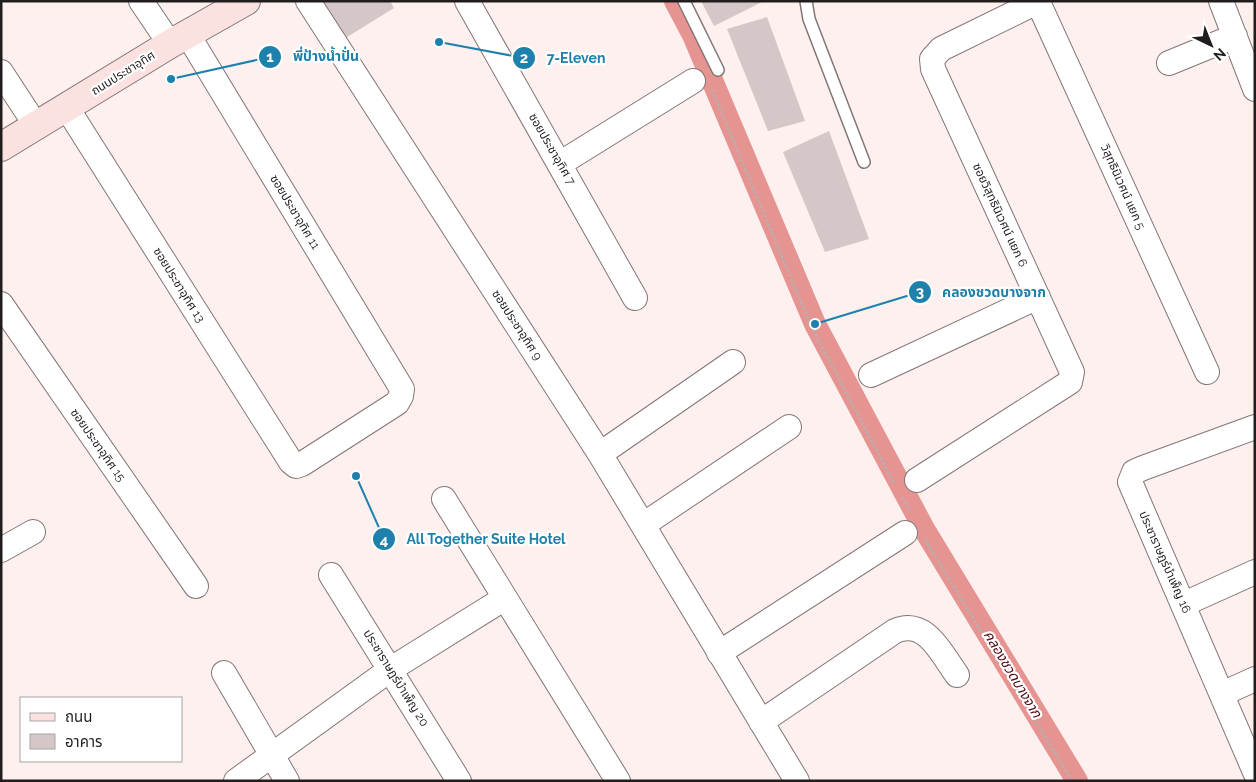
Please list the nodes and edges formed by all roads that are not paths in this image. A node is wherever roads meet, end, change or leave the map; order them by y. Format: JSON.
{"nodes":[{"id":1,"x":141,"y":1,"type":"edge"},
{"id":2,"x":246,"y":1,"type":"edge"},
{"id":3,"x":308,"y":1,"type":"edge"},
{"id":4,"x":467,"y":1,"type":"edge"},
{"id":5,"x":684,"y":1,"type":"edge"},
{"id":6,"x":806,"y":1,"type":"edge"},
{"id":7,"x":1038,"y":1,"type":"edge"},
{"id":8,"x":1221,"y":1,"type":"edge"},
{"id":9,"x":1235,"y":36,"type":"junction"},
{"id":10,"x":179,"y":40,"type":"junction"},
{"id":11,"x":1169,"y":63,"type":"dead end"},
{"id":12,"x":718,"y":70,"type":"dead end"},
{"id":13,"x":1,"y":72,"type":"edge"},
{"id":14,"x":701,"y":81,"type":"road end"},
{"id":15,"x":1255,"y":89,"type":"edge"},
{"id":16,"x":67,"y":108,"type":"junction"},
{"id":17,"x":37,"y":126,"type":"junction"},
{"id":18,"x":1,"y":147,"type":"edge"},
{"id":19,"x":864,"y":162,"type":"dead end"},
{"id":20,"x":561,"y":163,"type":"junction"},
{"id":21,"x":1038,"y":297,"type":"junction"},
{"id":22,"x":635,"y":298,"type":"dead end"},
{"id":23,"x":1,"y":304,"type":"edge"},
{"id":24,"x":733,"y":362,"type":"dead end"},
{"id":25,"x":1207,"y":372,"type":"dead end"},
{"id":26,"x":871,"y":375,"type":"dead end"},
{"id":27,"x":1255,"y":426,"type":"edge"},
{"id":28,"x":789,"y":427,"type":"dead end"},
{"id":29,"x":600,"y":454,"type":"junction"},
{"id":30,"x":291,"y":462,"type":"joint"},
{"id":31,"x":905,"y":487,"type":"road end"},
{"id":32,"x":444,"y":499,"type":"dead end"},
{"id":33,"x":643,"y":525,"type":"junction"},
{"id":34,"x":913,"y":528,"type":"road end"},
{"id":35,"x":33,"y":532,"type":"dead end"},
{"id":36,"x":1,"y":550,"type":"edge"},
{"id":37,"x":1255,"y":572,"type":"edge"},
{"id":38,"x":331,"y":575,"type":"dead end"},
{"id":39,"x":196,"y":586,"type":"dead end"},
{"id":40,"x":505,"y":598,"type":"junction"},
{"id":41,"x":1184,"y":604,"type":"junction"},
{"id":42,"x":719,"y":653,"type":"junction"},
{"id":43,"x":391,"y":669,"type":"junction"},
{"id":44,"x":224,"y":673,"type":"dead end"},
{"id":45,"x":956,"y":675,"type":"dead end"},
{"id":46,"x":1255,"y":679,"type":"edge"},
{"id":47,"x":1222,"y":694,"type":"junction"},
{"id":48,"x":761,"y":722,"type":"junction"},
{"id":49,"x":271,"y":755,"type":"junction"},
{"id":50,"x":1255,"y":772,"type":"edge"},
{"id":51,"x":236,"y":781,"type":"edge"},
{"id":52,"x":287,"y":781,"type":"edge"},
{"id":53,"x":459,"y":781,"type":"edge"},
{"id":54,"x":618,"y":781,"type":"edge"},
{"id":55,"x":797,"y":781,"type":"edge"},
{"id":56,"x":1240,"y":781,"type":"edge"}],
"edges":[{"from":1,"to":10,"type":"street","name":"ซอยประชาอุทิศ 11"},
{"from":2,"to":10,"type":"main road","name":"ถนนประชาอุทิศ"},
{"from":3,"to":29,"type":"street","name":"ซอยประชาอุทิศ 9"},
{"from":4,"to":20,"type":"street","name":"ซอยประชาอุทิศ 7"},
{"from":5,"to":12,"type":"lane"},
{"from":6,"to":19,"type":"lane"},
{"from":7,"to":21,"type":"street","name":"ซอยวิสุทธินิเวศน์ แยก 6"},
{"from":7,"to":25,"type":"street","name":"วิสุทธินิเวศน์ แยก 5"},
{"from":8,"to":9,"type":"street"},
{"from":9,"to":11,"type":"street"},
{"from":9,"to":15,"type":"street"},
{"from":10,"to":16,"type":"main road","name":"ถนนประชาอุทิศ"},
{"from":10,"to":30,"type":"street","name":"ซอยประชาอุทิศ 11"},
{"from":13,"to":17,"type":"street"},
{"from":14,"to":20,"type":"street"},
{"from":16,"to":17,"type":"main road","name":"ถนนประชาอุทิศ"},
{"from":16,"to":30,"type":"street","name":"ซอยประชาอุทิศ 13"},
{"from":17,"to":18,"type":"main road","name":"ถนนประชาอุทิศ"},
{"from":20,"to":22,"type":"street","name":"ซอยประชาอุทิศ 7"},
{"from":21,"to":26,"type":"street"},
{"from":21,"to":31,"type":"street","name":"ซอยวิสุทธินิเวศน์ แยก 6"},
{"from":23,"to":39,"type":"street","name":"ซอยประชาอุทิศ 15"},
{"from":24,"to":29,"type":"street"},
{"from":27,"to":41,"type":"street","name":"ประชาราษฎร์บำเพ็ญ 16"},
{"from":28,"to":33,"type":"street"},
{"from":29,"to":33,"type":"street","name":"ซอยประชาอุทิศ 9"},
{"from":32,"to":40,"type":"street"},
{"from":33,"to":42,"type":"street","name":"ซอยประชาอุทิศ 9"},
{"from":34,"to":42,"type":"street"},
{"from":35,"to":36,"type":"street"},
{"from":37,"to":41,"type":"street"},
{"from":38,"to":43,"type":"street","name":"ประชาราษฎร์บำเพ็ญ 20"},
{"from":40,"to":43,"type":"street"},
{"from":40,"to":54,"type":"street"},
{"from":41,"to":47,"type":"street","name":"ประชาราษฎร์บำเพ็ญ 16"},
{"from":42,"to":48,"type":"street","name":"ซอยประชาอุทิศ 9"},
{"from":43,"to":49,"type":"street"},
{"from":43,"to":53,"type":"street","name":"ประชาราษฎร์บำเพ็ญ 20"},
{"from":44,"to":49,"type":"street"},
{"from":45,"to":48,"type":"street"},
{"from":46,"to":47,"type":"street"},
{"from":47,"to":50,"type":"street","name":"ประชาราษฎร์บำเพ็ญ 16"},
{"from":48,"to":55,"type":"street","name":"ซอยประชาอุทิศ 9"},
{"from":49,"to":51,"type":"street"},
{"from":49,"to":52,"type":"street"},
{"from":50,"to":56,"type":"street"}]}
